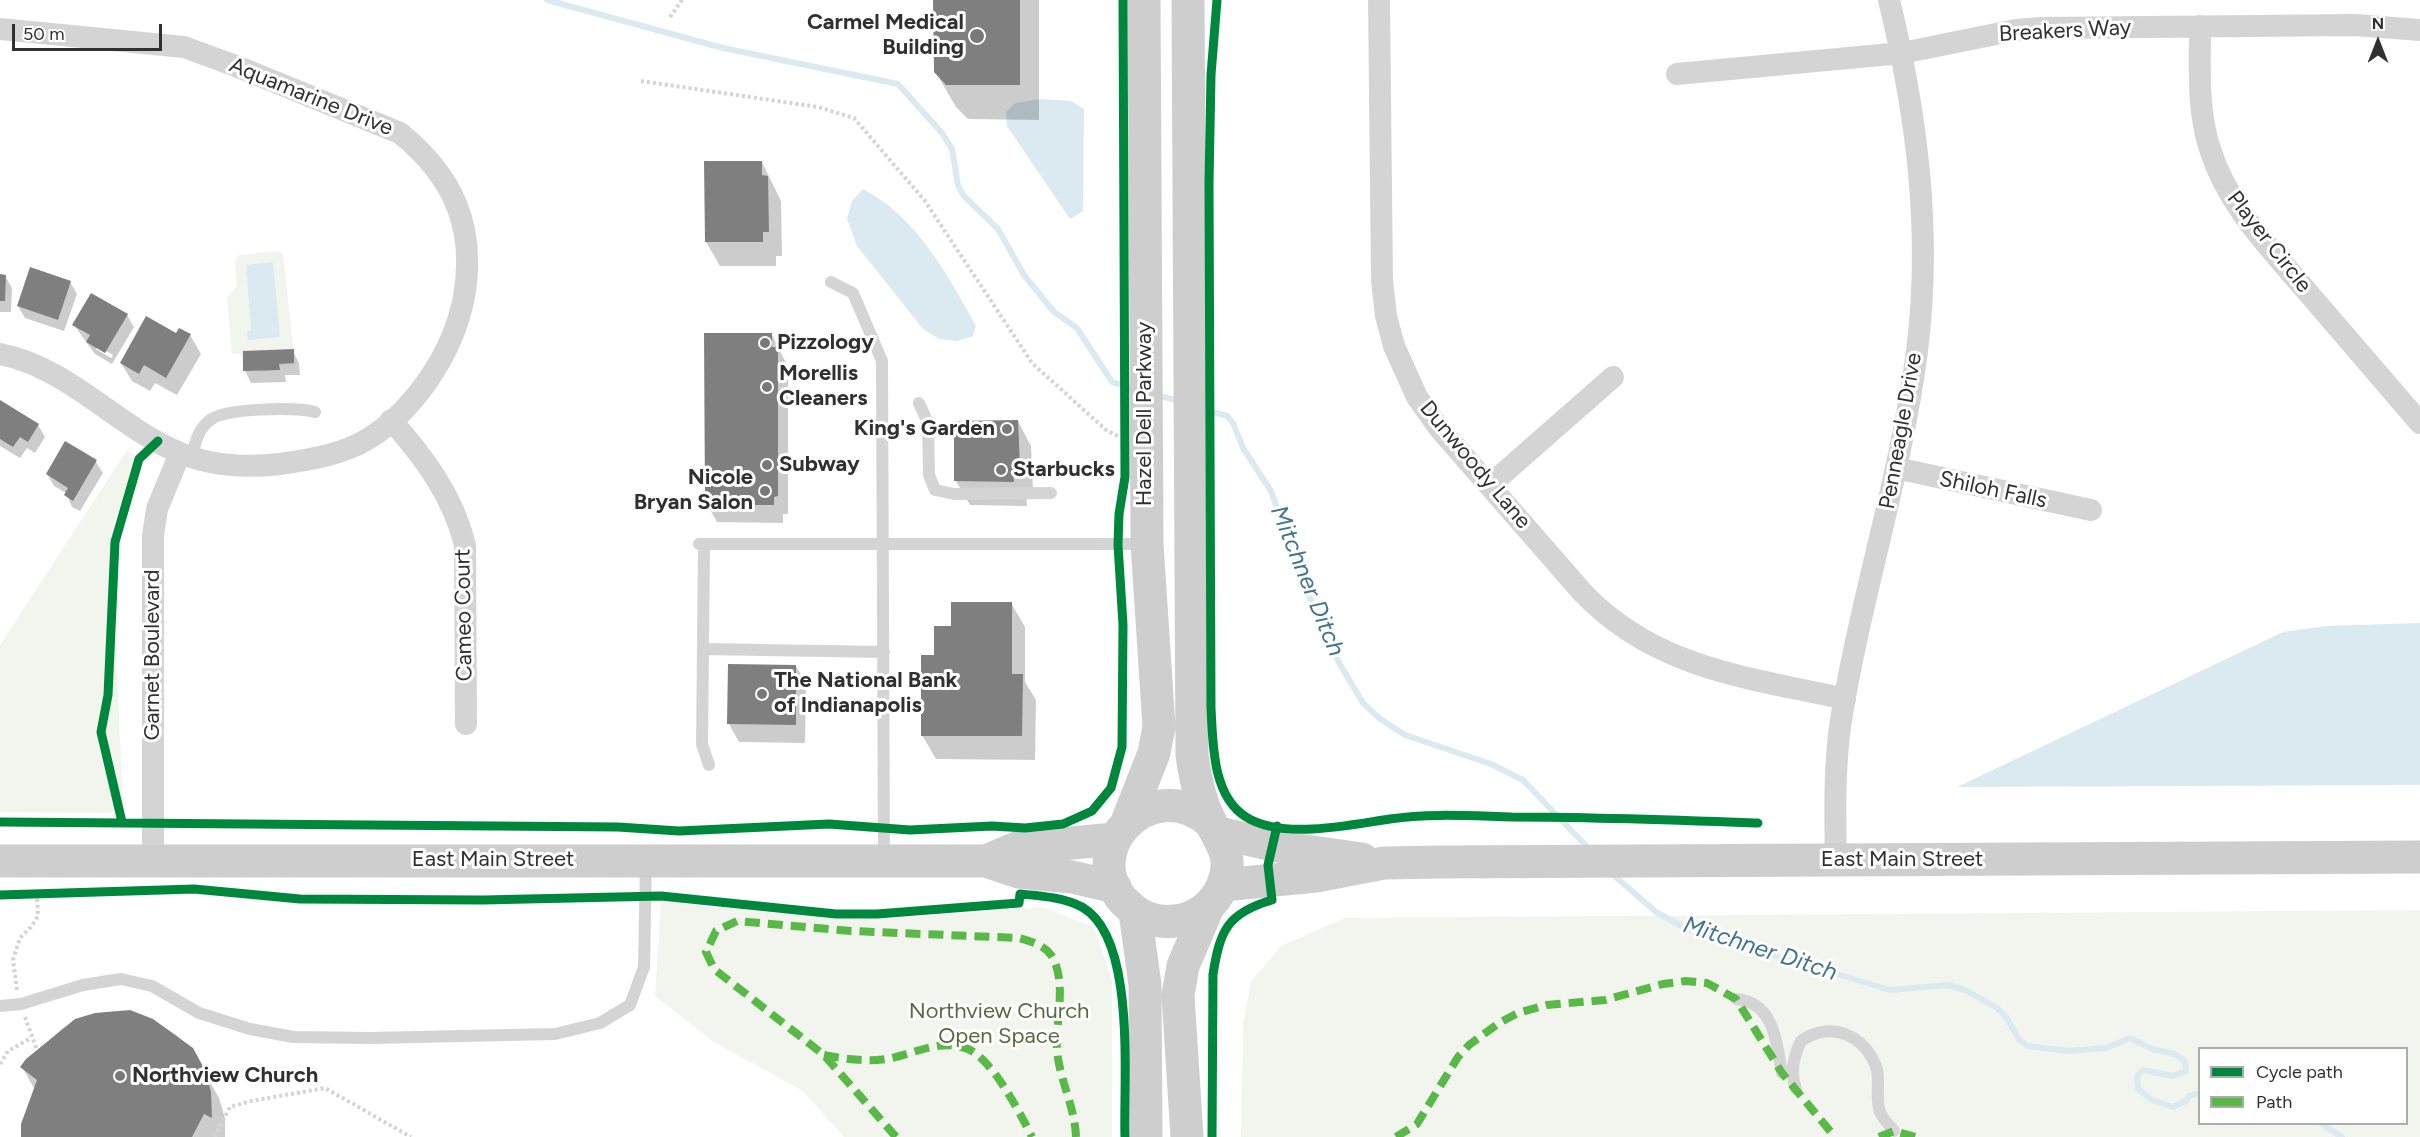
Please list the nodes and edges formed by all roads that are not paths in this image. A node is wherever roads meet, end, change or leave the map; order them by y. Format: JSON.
{"nodes":[{"id":1,"x":1144,"y":0,"type":"edge"},
{"id":2,"x":1188,"y":0,"type":"edge"},
{"id":3,"x":1379,"y":0,"type":"edge"},
{"id":4,"x":1889,"y":0,"type":"edge"},
{"id":5,"x":2200,"y":26,"type":"junction"},
{"id":6,"x":0,"y":29,"type":"edge"},
{"id":7,"x":2420,"y":30,"type":"edge"},
{"id":8,"x":1902,"y":53,"type":"junction"},
{"id":9,"x":1677,"y":74,"type":"dead end"},
{"id":10,"x":831,"y":282,"type":"dead end"},
{"id":11,"x":0,"y":354,"type":"edge"},
{"id":12,"x":1613,"y":377,"type":"dead end"},
{"id":13,"x":919,"y":403,"type":"dead end"},
{"id":14,"x":315,"y":412,"type":"dead end"},
{"id":15,"x":391,"y":420,"type":"junction"},
{"id":16,"x":2420,"y":423,"type":"edge"},
{"id":17,"x":186,"y":455,"type":"junction"},
{"id":18,"x":1896,"y":468,"type":"junction"},
{"id":19,"x":1490,"y":485,"type":"junction"},
{"id":20,"x":1051,"y":493,"type":"dead end"},
{"id":21,"x":2091,"y":510,"type":"dead end"},
{"id":22,"x":1146,"y":544,"type":"junction"},
{"id":23,"x":883,"y":545,"type":"junction"},
{"id":24,"x":703,"y":649,"type":"junction"},
{"id":25,"x":884,"y":652,"type":"junction"},
{"id":26,"x":1845,"y":699,"type":"junction"},
{"id":27,"x":466,"y":724,"type":"dead end"},
{"id":28,"x":709,"y":765,"type":"dead end"},
{"id":29,"x":1214,"y":828,"type":"junction"},
{"id":30,"x":1121,"y":830,"type":"junction"},
{"id":31,"x":2420,"y":857,"type":"edge"},
{"id":32,"x":646,"y":860,"type":"junction"},
{"id":33,"x":1836,"y":860,"type":"junction"},
{"id":34,"x":0,"y":861,"type":"edge"},
{"id":35,"x":153,"y":861,"type":"junction"},
{"id":36,"x":884,"y":861,"type":"junction"},
{"id":37,"x":986,"y":861,"type":"junction"},
{"id":38,"x":1384,"y":863,"type":"junction"},
{"id":39,"x":1216,"y":895,"type":"junction"},
{"id":40,"x":1125,"y":899,"type":"junction"},
{"id":41,"x":1736,"y":999,"type":"dead end"},
{"id":42,"x":0,"y":1006,"type":"edge"},
{"id":43,"x":1782,"y":1073,"type":"dead end"},
{"id":44,"x":1796,"y":1089,"type":"dead end"},
{"id":45,"x":1894,"y":1131,"type":"dead end"},
{"id":46,"x":1146,"y":1137,"type":"edge"},
{"id":47,"x":1187,"y":1137,"type":"edge"}],
"edges":[{"from":1,"to":22,"type":"main road","name":"Hazel Dell Parkway"},
{"from":2,"to":29,"type":"main road","name":"Hazel Dell Parkway"},
{"from":3,"to":19,"type":"street","name":"Dunwoody Lane"},
{"from":4,"to":8,"type":"street","name":"Penneagle Drive"},
{"from":5,"to":7,"type":"street","name":"Breakers Way"},
{"from":5,"to":8,"type":"street","name":"Breakers Way"},
{"from":5,"to":16,"type":"street","name":"Player Circle"},
{"from":6,"to":15,"type":"street","name":"Aquamarine Drive"},
{"from":8,"to":9,"type":"street","name":"Breakers Way"},
{"from":8,"to":18,"type":"street","name":"Penneagle Drive"},
{"from":10,"to":23,"type":"lane"},
{"from":11,"to":17,"type":"street","name":"Aquamarine Drive"},
{"from":12,"to":19,"type":"street"},
{"from":13,"to":20,"type":"lane"},
{"from":14,"to":17,"type":"lane"},
{"from":15,"to":17,"type":"street","name":"Aquamarine Drive"},
{"from":15,"to":27,"type":"street","name":"Cameo Court"},
{"from":17,"to":35,"type":"street","name":"Garnet Boulevard"},
{"from":18,"to":21,"type":"street","name":"Shiloh Falls"},
{"from":18,"to":26,"type":"street","name":"Penneagle Drive"},
{"from":19,"to":26,"type":"street","name":"Dunwoody Lane"},
{"from":22,"to":23,"type":"lane"},
{"from":22,"to":30,"type":"main road","name":"Hazel Dell Parkway"},
{"from":23,"to":24,"type":"lane"},
{"from":23,"to":25,"type":"lane"},
{"from":24,"to":25,"type":"lane"},
{"from":24,"to":28,"type":"lane"},
{"from":25,"to":36,"type":"lane"},
{"from":26,"to":33,"type":"street","name":"Penneagle Drive"},
{"from":29,"to":30,"type":"main road"},
{"from":29,"to":38,"type":"main road","name":"East Main Street"},
{"from":29,"to":39,"type":"main road"},
{"from":30,"to":37,"type":"main road","name":"East Main Street"},
{"from":30,"to":40,"type":"main road"},
{"from":31,"to":33,"type":"main road","name":"East Main Street"},
{"from":32,"to":35,"type":"main road","name":"East Main Street"},
{"from":32,"to":36,"type":"main road","name":"East Main Street"},
{"from":32,"to":42,"type":"lane"},
{"from":33,"to":38,"type":"main road","name":"East Main Street"},
{"from":34,"to":35,"type":"main road","name":"East Main Street"},
{"from":36,"to":37,"type":"main road","name":"East Main Street"},
{"from":37,"to":40,"type":"main road","name":"East Main Street"},
{"from":38,"to":39,"type":"main road","name":"East Main Street"},
{"from":39,"to":40,"type":"main road"},
{"from":39,"to":47,"type":"main road"},
{"from":40,"to":46,"type":"main road"},
{"from":41,"to":43,"type":"lane"},
{"from":44,"to":45,"type":"lane"}]}
